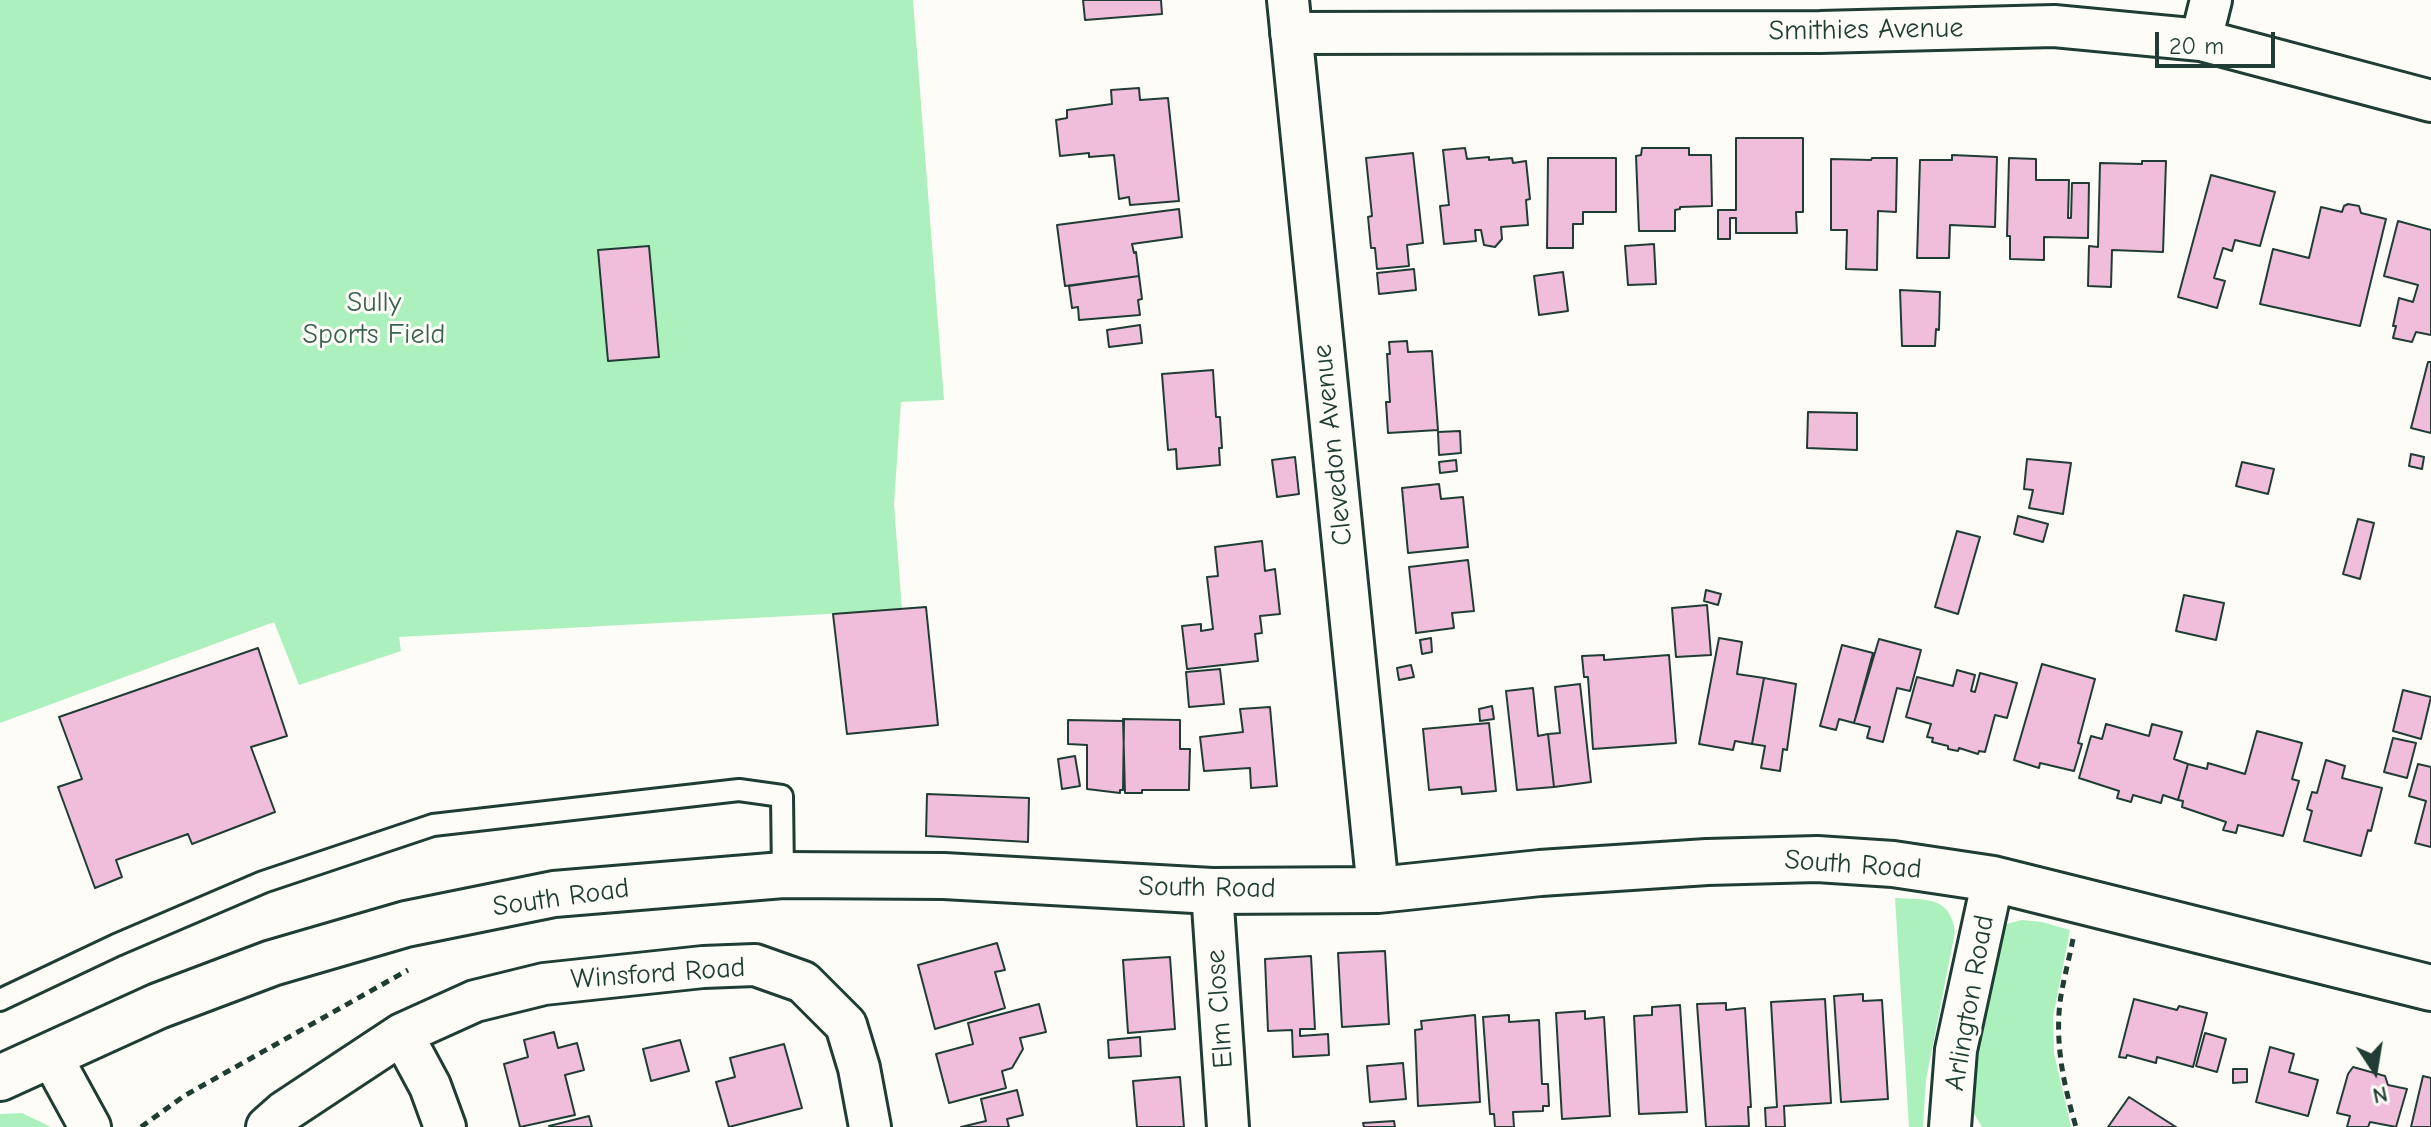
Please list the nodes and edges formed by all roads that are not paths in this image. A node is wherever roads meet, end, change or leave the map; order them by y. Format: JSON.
{"nodes":[{"id":1,"x":2211,"y":0,"type":"edge"},
{"id":2,"x":1290,"y":16,"type":"edge"},
{"id":3,"x":2201,"y":40,"type":"junction"},
{"id":4,"x":2431,"y":101,"type":"edge"},
{"id":5,"x":783,"y":875,"type":"junction"},
{"id":6,"x":1993,"y":879,"type":"junction"},
{"id":7,"x":1378,"y":890,"type":"junction"},
{"id":8,"x":1212,"y":891,"type":"junction"},
{"id":9,"x":2431,"y":988,"type":"edge"},
{"id":10,"x":0,"y":1000,"type":"edge"},
{"id":11,"x":402,"y":1034,"type":"junction"},
{"id":12,"x":50,"y":1054,"type":"junction"},
{"id":13,"x":0,"y":1078,"type":"edge"},
{"id":14,"x":90,"y":1127,"type":"edge"},
{"id":15,"x":267,"y":1127,"type":"edge"},
{"id":16,"x":445,"y":1127,"type":"edge"},
{"id":17,"x":870,"y":1127,"type":"edge"},
{"id":18,"x":1228,"y":1127,"type":"edge"},
{"id":19,"x":1950,"y":1127,"type":"edge"}],
"edges":[{"from":1,"to":3,"type":"street"},
{"from":2,"to":3,"type":"street","name":"Smithies Avenue"},
{"from":2,"to":7,"type":"street","name":"Clevedon Avenue"},
{"from":3,"to":4,"type":"street","name":"Smithies Avenue"},
{"from":5,"to":8,"type":"main road","name":"South Road"},
{"from":5,"to":10,"type":"lane"},
{"from":5,"to":12,"type":"main road","name":"South Road"},
{"from":6,"to":7,"type":"main road","name":"South Road"},
{"from":6,"to":9,"type":"main road","name":"South Road"},
{"from":6,"to":19,"type":"street","name":"Arlington Road"},
{"from":7,"to":8,"type":"main road","name":"South Road"},
{"from":8,"to":18,"type":"street","name":"Elm Close"},
{"from":11,"to":15,"type":"street","name":"Winsford Road"},
{"from":11,"to":16,"type":"street"},
{"from":11,"to":17,"type":"street","name":"Winsford Road"},
{"from":12,"to":13,"type":"main road","name":"South Road"},
{"from":12,"to":14,"type":"street"}]}
